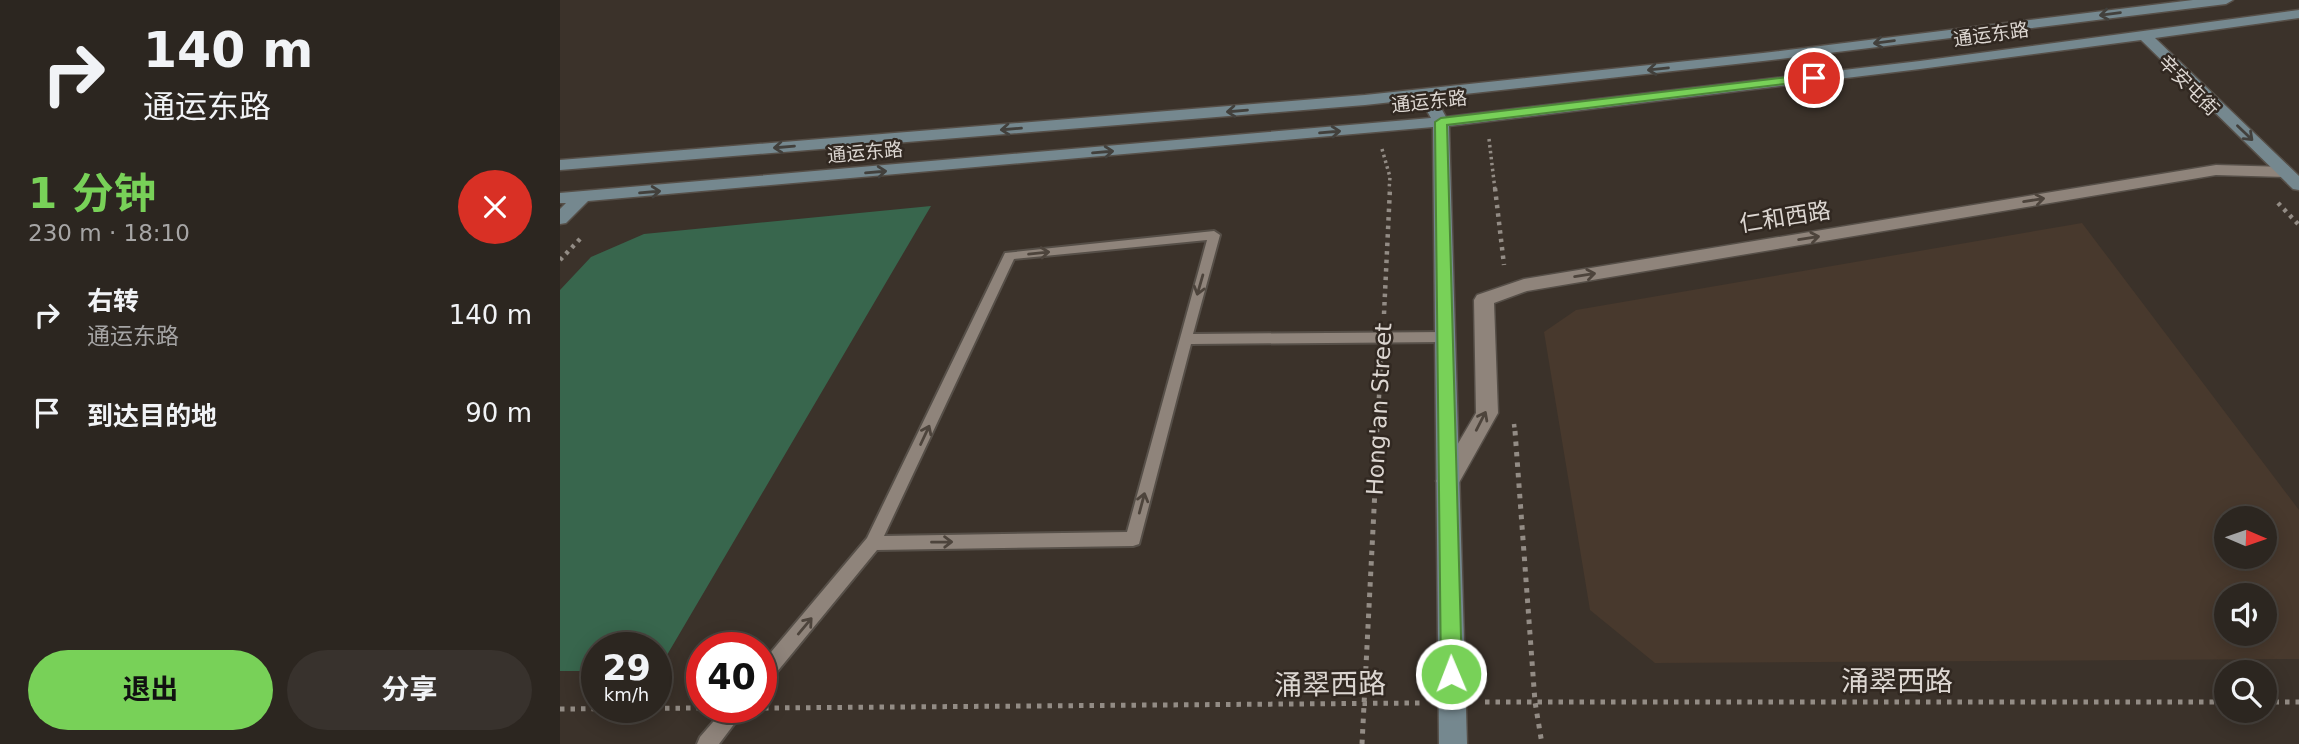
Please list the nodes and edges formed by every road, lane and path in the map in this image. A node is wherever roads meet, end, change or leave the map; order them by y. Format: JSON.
{"nodes":[{"id":1,"x":2226,"y":0,"type":"edge"},
{"id":2,"x":2299,"y":14,"type":"edge"},
{"id":3,"x":2143,"y":34,"type":"junction"},
{"id":4,"x":1427,"y":94,"type":"junction"},
{"id":5,"x":1441,"y":122,"type":"junction"},
{"id":6,"x":1374,"y":128,"type":"junction"},
{"id":7,"x":560,"y":165,"type":"edge"},
{"id":8,"x":2246,"y":171,"type":"junction"},
{"id":9,"x":2292,"y":179,"type":"edge"},
{"id":10,"x":582,"y":197,"type":"junction"},
{"id":11,"x":560,"y":198,"type":"edge"},
{"id":12,"x":560,"y":219,"type":"edge"},
{"id":13,"x":2299,"y":225,"type":"edge"},
{"id":14,"x":1382,"y":337,"type":"junction"},
{"id":15,"x":1445,"y":337,"type":"junction"},
{"id":16,"x":1185,"y":339,"type":"junction"},
{"id":17,"x":1448,"y":481,"type":"junction"},
{"id":18,"x":873,"y":543,"type":"junction"},
{"id":19,"x":777,"y":659,"type":"edge"},
{"id":20,"x":1452,"y":702,"type":"junction"},
{"id":21,"x":2214,"y":702,"type":"edge"},
{"id":22,"x":2277,"y":702,"type":"edge"},
{"id":23,"x":2299,"y":702,"type":"edge"},
{"id":24,"x":1366,"y":705,"type":"junction"},
{"id":25,"x":686,"y":708,"type":"edge"},
{"id":26,"x":777,"y":708,"type":"edge"},
{"id":27,"x":560,"y":709,"type":"edge"},
{"id":28,"x":724,"y":723,"type":"edge"},
{"id":29,"x":707,"y":744,"type":"edge"},
{"id":30,"x":1362,"y":744,"type":"edge"},
{"id":31,"x":1453,"y":744,"type":"edge"}],
"edges":[{"from":1,"to":4,"type":"main road","name":"通运东路","one_way":true},
{"from":2,"to":3,"type":"main road","name":"通运东路"},
{"from":3,"to":5,"type":"main road","name":"通运东路"},
{"from":3,"to":9,"type":"main road","name":"辛安屯街","one_way":true},
{"from":4,"to":5,"type":"main road"},
{"from":4,"to":7,"type":"main road","name":"通运东路","one_way":true},
{"from":5,"to":6,"type":"main road","name":"通运东路"},
{"from":5,"to":15,"type":"main road"},
{"from":10,"to":6,"type":"main road","name":"通运东路","one_way":true},
{"from":6,"to":14,"type":"path","name":"Hong'an Street"},
{"from":8,"to":9,"type":"street","name":"仁和西路"},
{"from":8,"to":13,"type":"path"},
{"from":17,"to":8,"type":"street","name":"仁和西路","one_way":true},
{"from":10,"to":11,"type":"main road","name":"通运东路"},
{"from":10,"to":12,"type":"main road"},
{"from":14,"to":15,"type":"lane"},
{"from":14,"to":16,"type":"lane"},
{"from":14,"to":24,"type":"path","name":"Hong'an Street"},
{"from":15,"to":17,"type":"main road"},
{"from":18,"to":16,"type":"lane","one_way":true},
{"from":18,"to":16,"type":"lane","one_way":true},
{"from":17,"to":20,"type":"main road"},
{"from":19,"to":18,"type":"lane","one_way":true},
{"from":20,"to":21,"type":"path","name":"涌翠西路"},
{"from":20,"to":24,"type":"path","name":"涌翠西路"},
{"from":20,"to":31,"type":"main road"},
{"from":22,"to":23,"type":"path"},
{"from":24,"to":26,"type":"path","name":"涌翠西路"},
{"from":24,"to":30,"type":"path","name":"Hong'an Street"},
{"from":25,"to":27,"type":"path","name":"涌翠西路"},
{"from":28,"to":29,"type":"lane"}]}
